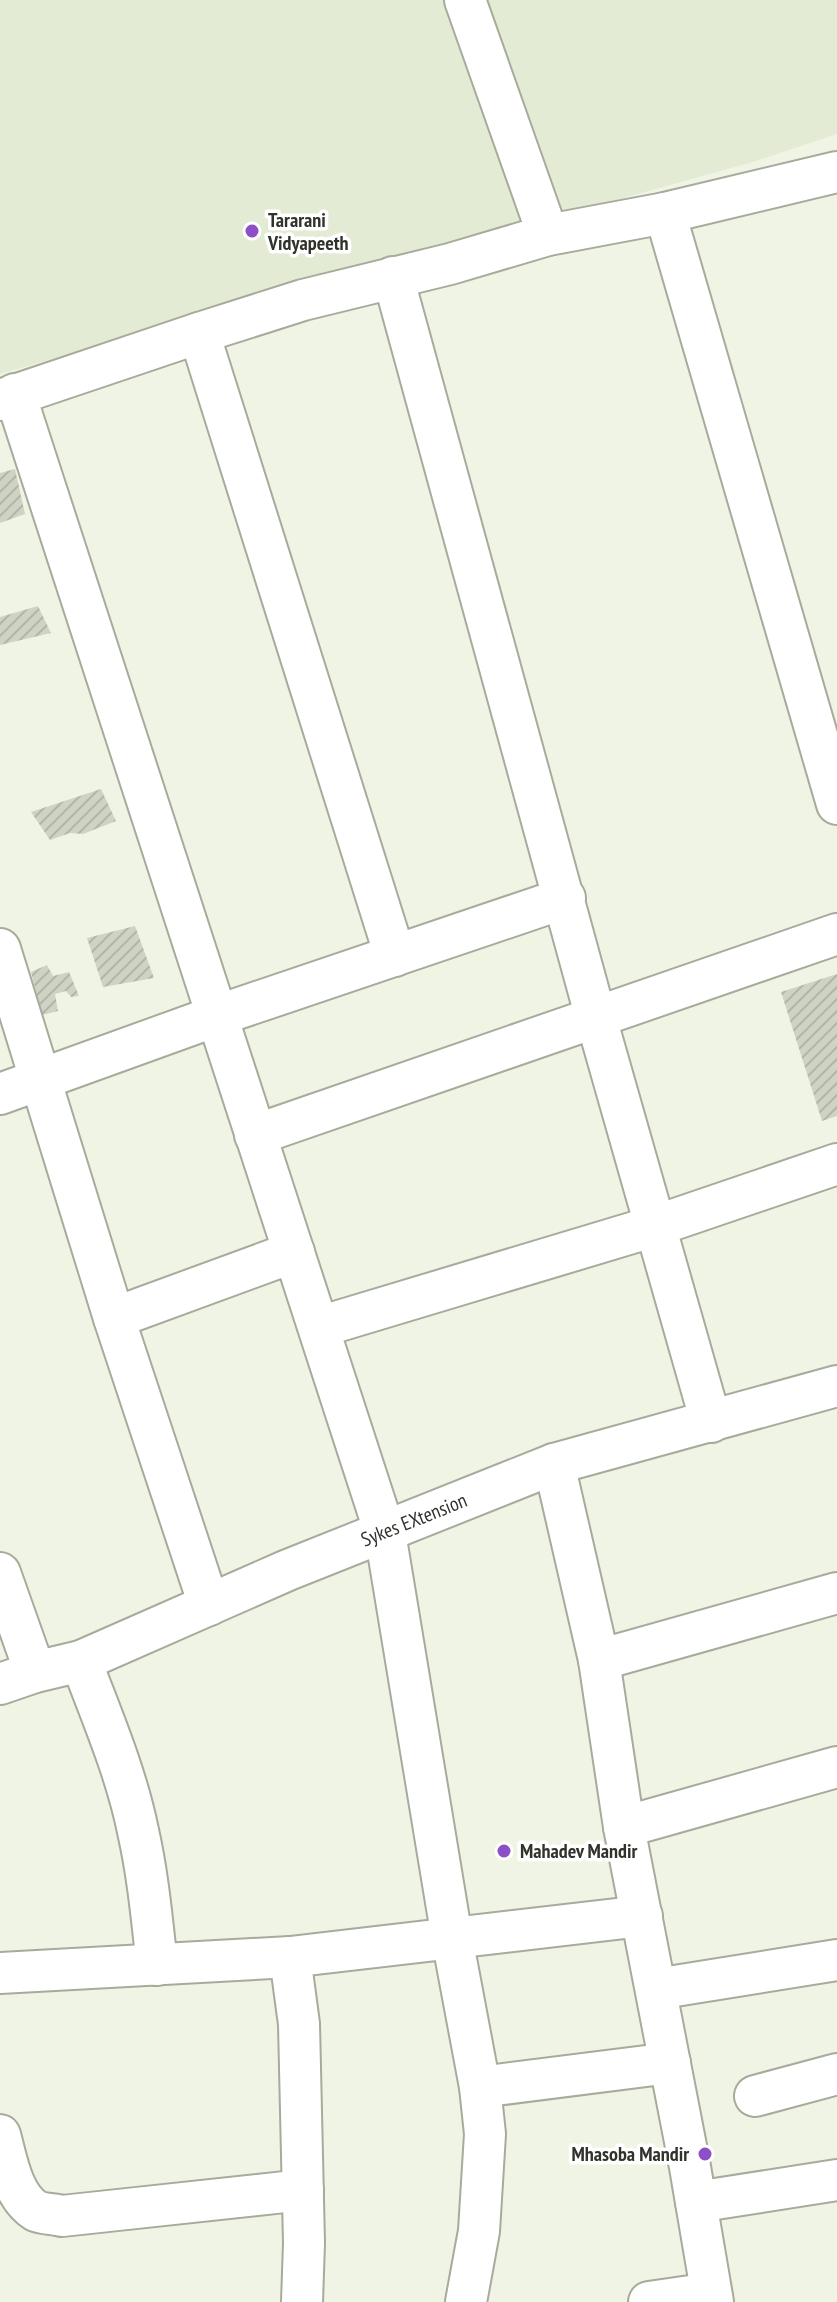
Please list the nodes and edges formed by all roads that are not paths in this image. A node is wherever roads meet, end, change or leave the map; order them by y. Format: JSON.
{"nodes":[{"id":1,"x":465,"y":0,"type":"edge"},
{"id":2,"x":837,"y":172,"type":"edge"},
{"id":3,"x":665,"y":213,"type":"junction"},
{"id":4,"x":548,"y":235,"type":"junction"},
{"id":5,"x":393,"y":277,"type":"junction"},
{"id":6,"x":199,"y":333,"type":"junction"},
{"id":7,"x":8,"y":397,"type":"edge"},
{"id":8,"x":822,"y":692,"type":"edge"},
{"id":9,"x":837,"y":804,"type":"edge"},
{"id":10,"x":565,"y":898,"type":"junction"},
{"id":11,"x":837,"y":934,"type":"edge"},
{"id":12,"x":0,"y":949,"type":"edge"},
{"id":13,"x":395,"y":956,"type":"junction"},
{"id":14,"x":216,"y":1016,"type":"junction"},
{"id":15,"x":596,"y":1018,"type":"junction"},
{"id":16,"x":40,"y":1080,"type":"junction"},
{"id":17,"x":0,"y":1094,"type":"edge"},
{"id":18,"x":255,"y":1135,"type":"junction"},
{"id":19,"x":837,"y":1164,"type":"edge"},
{"id":20,"x":655,"y":1226,"type":"junction"},
{"id":21,"x":294,"y":1252,"type":"junction"},
{"id":22,"x":114,"y":1318,"type":"junction"},
{"id":23,"x":319,"y":1327,"type":"junction"},
{"id":24,"x":837,"y":1386,"type":"edge"},
{"id":25,"x":711,"y":1422,"type":"junction"},
{"id":26,"x":554,"y":1464,"type":"junction"},
{"id":27,"x":385,"y":1533,"type":"junction"},
{"id":28,"x":0,"y":1573,"type":"edge"},
{"id":29,"x":837,"y":1593,"type":"edge"},
{"id":30,"x":209,"y":1605,"type":"junction"},
{"id":31,"x":599,"y":1660,"type":"junction"},
{"id":32,"x":81,"y":1661,"type":"junction"},
{"id":33,"x":18,"y":1678,"type":"edge"},
{"id":34,"x":837,"y":1767,"type":"edge"},
{"id":35,"x":624,"y":1827,"type":"junction"},
{"id":36,"x":642,"y":1916,"type":"junction"},
{"id":37,"x":452,"y":1938,"type":"junction"},
{"id":38,"x":290,"y":1957,"type":"junction"},
{"id":39,"x":837,"y":1960,"type":"edge"},
{"id":40,"x":157,"y":1965,"type":"junction"},
{"id":41,"x":0,"y":1973,"type":"edge"},
{"id":42,"x":656,"y":1989,"type":"junction"},
{"id":43,"x":670,"y":2063,"type":"junction"},
{"id":44,"x":837,"y":2074,"type":"edge"},
{"id":45,"x":480,"y":2087,"type":"junction"},
{"id":46,"x":755,"y":2096,"type":"dead end"},
{"id":47,"x":0,"y":2135,"type":"edge"},
{"id":48,"x":837,"y":2180,"type":"edge"},
{"id":49,"x":303,"y":2190,"type":"junction"},
{"id":50,"x":696,"y":2202,"type":"junction"},
{"id":51,"x":712,"y":2297,"type":"edge"},
{"id":52,"x":302,"y":2302,"type":"edge"},
{"id":53,"x":466,"y":2302,"type":"edge"},
{"id":54,"x":649,"y":2302,"type":"edge"}],
"edges":[{"from":1,"to":4,"type":"street"},
{"from":2,"to":3,"type":"street"},
{"from":3,"to":4,"type":"street"},
{"from":3,"to":8,"type":"street"},
{"from":4,"to":5,"type":"street"},
{"from":5,"to":6,"type":"street"},
{"from":5,"to":10,"type":"street"},
{"from":6,"to":7,"type":"street"},
{"from":6,"to":13,"type":"street"},
{"from":7,"to":14,"type":"street"},
{"from":8,"to":9,"type":"street"},
{"from":10,"to":13,"type":"street"},
{"from":10,"to":15,"type":"street"},
{"from":11,"to":15,"type":"street"},
{"from":12,"to":16,"type":"street"},
{"from":13,"to":14,"type":"street"},
{"from":14,"to":16,"type":"street"},
{"from":14,"to":18,"type":"street"},
{"from":15,"to":18,"type":"street"},
{"from":15,"to":20,"type":"street"},
{"from":16,"to":17,"type":"street"},
{"from":16,"to":22,"type":"street"},
{"from":18,"to":21,"type":"street"},
{"from":19,"to":20,"type":"street"},
{"from":20,"to":23,"type":"street"},
{"from":20,"to":25,"type":"street"},
{"from":21,"to":22,"type":"street"},
{"from":21,"to":23,"type":"street"},
{"from":22,"to":30,"type":"street"},
{"from":23,"to":27,"type":"street"},
{"from":24,"to":25,"type":"street","name":"Sykes EXtension"},
{"from":25,"to":26,"type":"street","name":"Sykes EXtension"},
{"from":26,"to":27,"type":"street","name":"Sykes EXtension"},
{"from":26,"to":31,"type":"street"},
{"from":27,"to":30,"type":"street","name":"Sykes EXtension"},
{"from":27,"to":37,"type":"street"},
{"from":28,"to":33,"type":"street"},
{"from":29,"to":31,"type":"street"},
{"from":30,"to":32,"type":"street","name":"Sykes EXtension"},
{"from":31,"to":35,"type":"street"},
{"from":32,"to":33,"type":"street","name":"Sykes EXtension"},
{"from":32,"to":40,"type":"street"},
{"from":34,"to":35,"type":"street"},
{"from":35,"to":36,"type":"street"},
{"from":36,"to":37,"type":"street"},
{"from":36,"to":42,"type":"street"},
{"from":37,"to":38,"type":"street"},
{"from":37,"to":45,"type":"street"},
{"from":38,"to":40,"type":"street"},
{"from":38,"to":49,"type":"street"},
{"from":39,"to":42,"type":"street"},
{"from":40,"to":41,"type":"street"},
{"from":42,"to":43,"type":"street"},
{"from":43,"to":45,"type":"street"},
{"from":43,"to":50,"type":"street"},
{"from":44,"to":46,"type":"street"},
{"from":45,"to":53,"type":"street"},
{"from":47,"to":49,"type":"street"},
{"from":48,"to":50,"type":"street"},
{"from":49,"to":52,"type":"street"},
{"from":50,"to":51,"type":"street"},
{"from":51,"to":54,"type":"street"}]}
